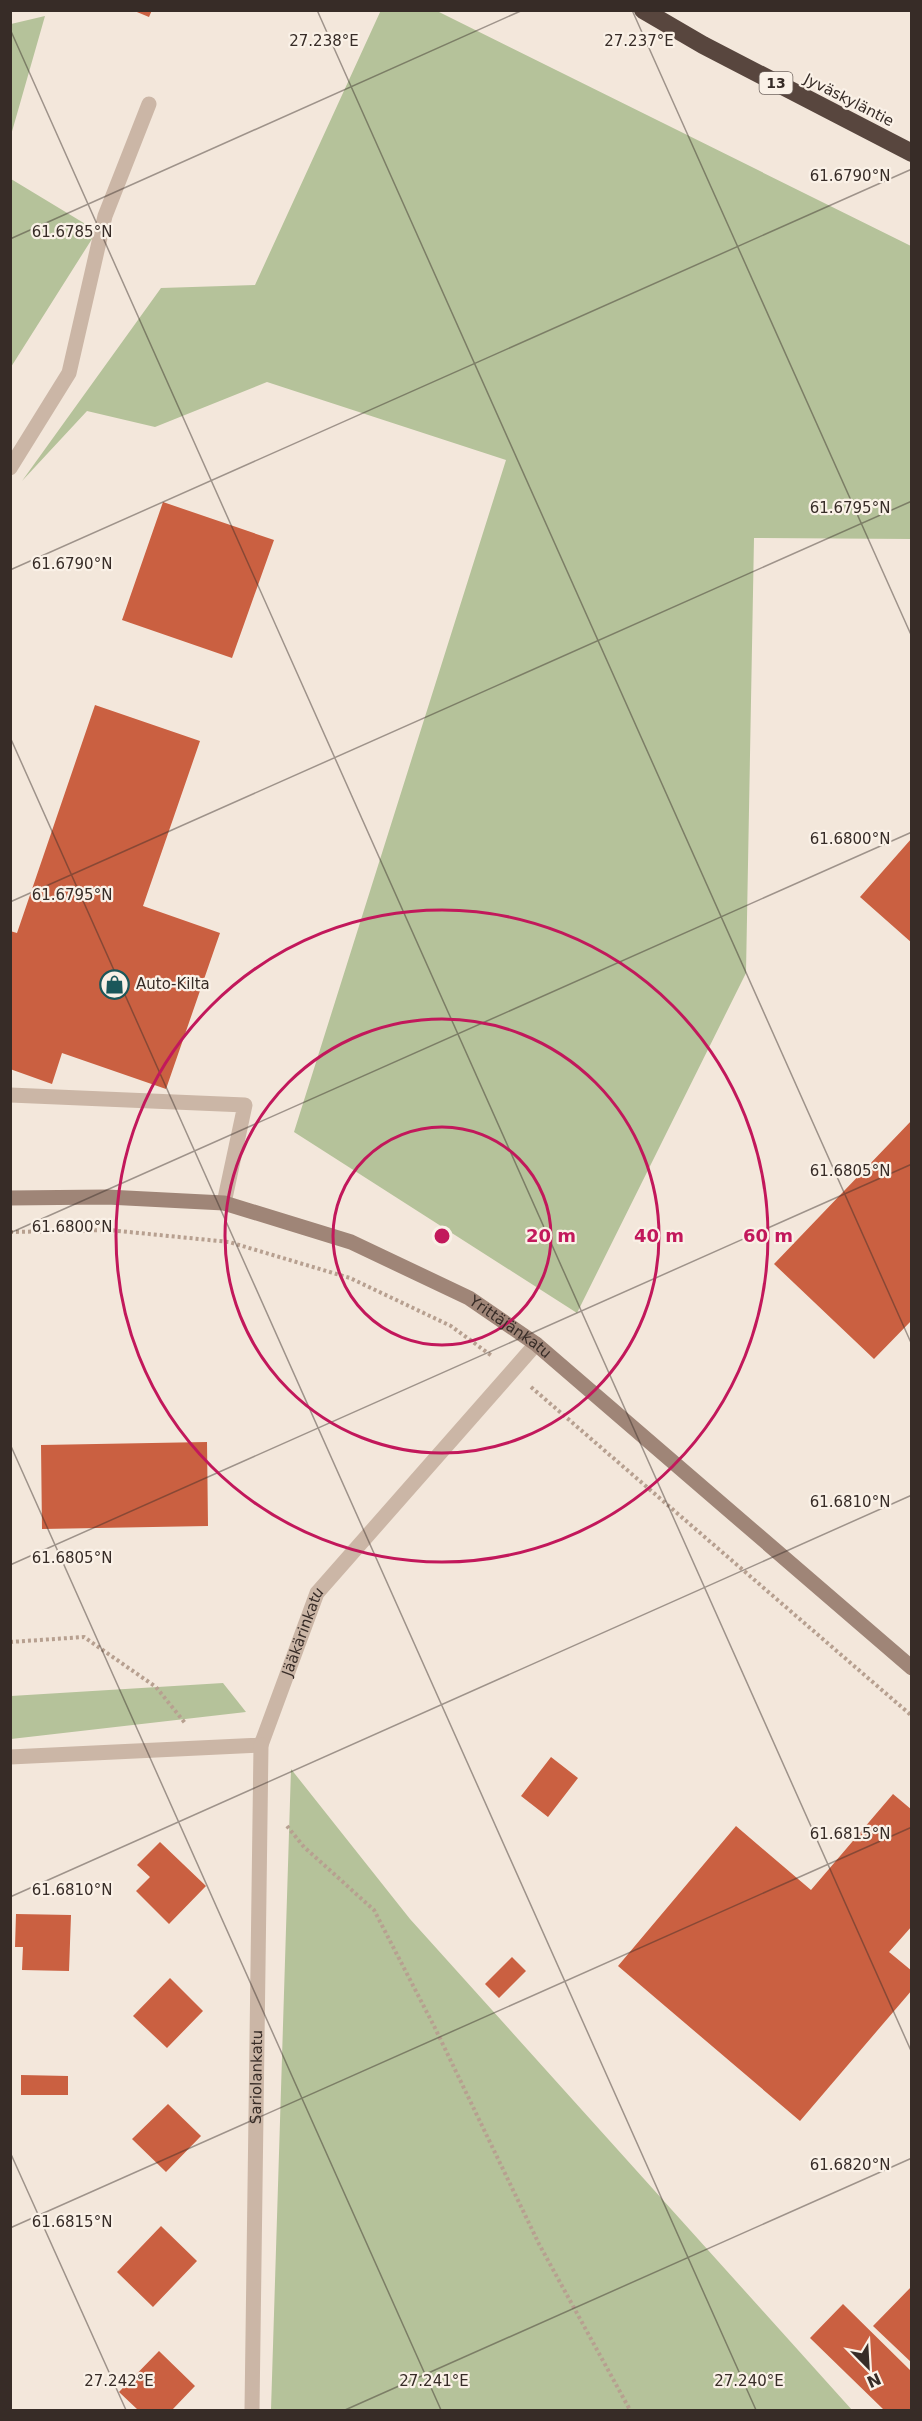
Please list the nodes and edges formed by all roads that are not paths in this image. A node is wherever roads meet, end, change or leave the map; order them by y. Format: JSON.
{"nodes":[{"id":1,"x":643,"y":10,"type":"edge"},
{"id":2,"x":149,"y":104,"type":"dead end"},
{"id":3,"x":912,"y":153,"type":"edge"},
{"id":4,"x":10,"y":468,"type":"edge"},
{"id":5,"x":10,"y":1095,"type":"edge"},
{"id":6,"x":10,"y":1198,"type":"edge"},
{"id":7,"x":224,"y":1203,"type":"junction"},
{"id":8,"x":536,"y":1344,"type":"junction"},
{"id":9,"x":912,"y":1668,"type":"edge"},
{"id":10,"x":261,"y":1745,"type":"junction"},
{"id":11,"x":10,"y":1757,"type":"edge"},
{"id":12,"x":252,"y":2410,"type":"edge"}],
"edges":[{"from":1,"to":3,"type":"highway","name":"Jyväskyläntie","number":"13"},
{"from":2,"to":4,"type":"street"},
{"from":5,"to":7,"type":"street"},
{"from":6,"to":7,"type":"street","name":"Yrittäjänkatu"},
{"from":7,"to":8,"type":"street","name":"Yrittäjänkatu"},
{"from":8,"to":9,"type":"street","name":"Yrittäjänkatu"},
{"from":8,"to":10,"type":"street","name":"Jääkärinkatu"},
{"from":10,"to":11,"type":"street"},
{"from":10,"to":12,"type":"street","name":"Sariolankatu"}]}
